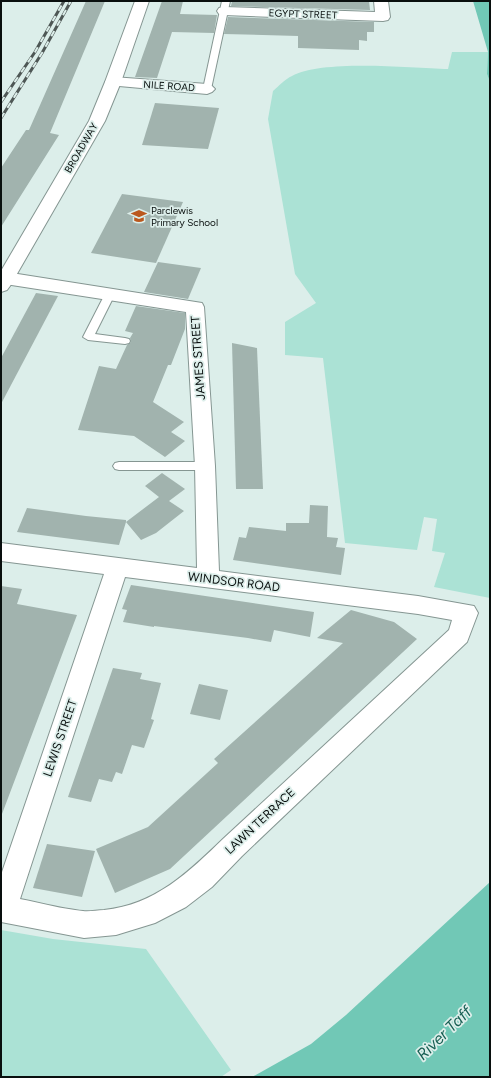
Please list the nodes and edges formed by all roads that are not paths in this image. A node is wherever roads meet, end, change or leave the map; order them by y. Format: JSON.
{"nodes":[{"id":1,"x":142,"y":1,"type":"edge"},
{"id":2,"x":380,"y":1,"type":"edge"},
{"id":3,"x":225,"y":6,"type":"edge"},
{"id":4,"x":113,"y":82,"type":"junction"},
{"id":5,"x":207,"y":89,"type":"joint"},
{"id":6,"x":2,"y":283,"type":"edge"},
{"id":7,"x":110,"y":294,"type":"junction"},
{"id":8,"x":125,"y":341,"type":"dead end"},
{"id":9,"x":119,"y":466,"type":"dead end"},
{"id":10,"x":205,"y":466,"type":"junction"},
{"id":11,"x":1,"y":552,"type":"edge"},
{"id":12,"x":117,"y":568,"type":"junction"},
{"id":13,"x":208,"y":578,"type":"junction"},
{"id":14,"x":466,"y":613,"type":"joint"},
{"id":15,"x":2,"y":909,"type":"edge"}],
"edges":[{"from":1,"to":4,"type":"street","name":"BROADWAY"},
{"from":2,"to":3,"type":"street","name":"EGYPT STREET"},
{"from":3,"to":5,"type":"lane","name":"NILE ROAD"},
{"from":4,"to":5,"type":"street","name":"NILE ROAD"},
{"from":4,"to":6,"type":"street","name":"BROADWAY"},
{"from":6,"to":7,"type":"street","name":"JAMES STREET"},
{"from":7,"to":8,"type":"lane"},
{"from":7,"to":10,"type":"street","name":"JAMES STREET"},
{"from":9,"to":10,"type":"lane"},
{"from":10,"to":13,"type":"street","name":"JAMES STREET"},
{"from":11,"to":12,"type":"street","name":"WINDSOR ROAD"},
{"from":12,"to":13,"type":"street","name":"WINDSOR ROAD"},
{"from":12,"to":15,"type":"street","name":"LEWIS STREET"},
{"from":13,"to":14,"type":"street","name":"WINDSOR ROAD"},
{"from":14,"to":15,"type":"street","name":"LAWN TERRACE"}]}
